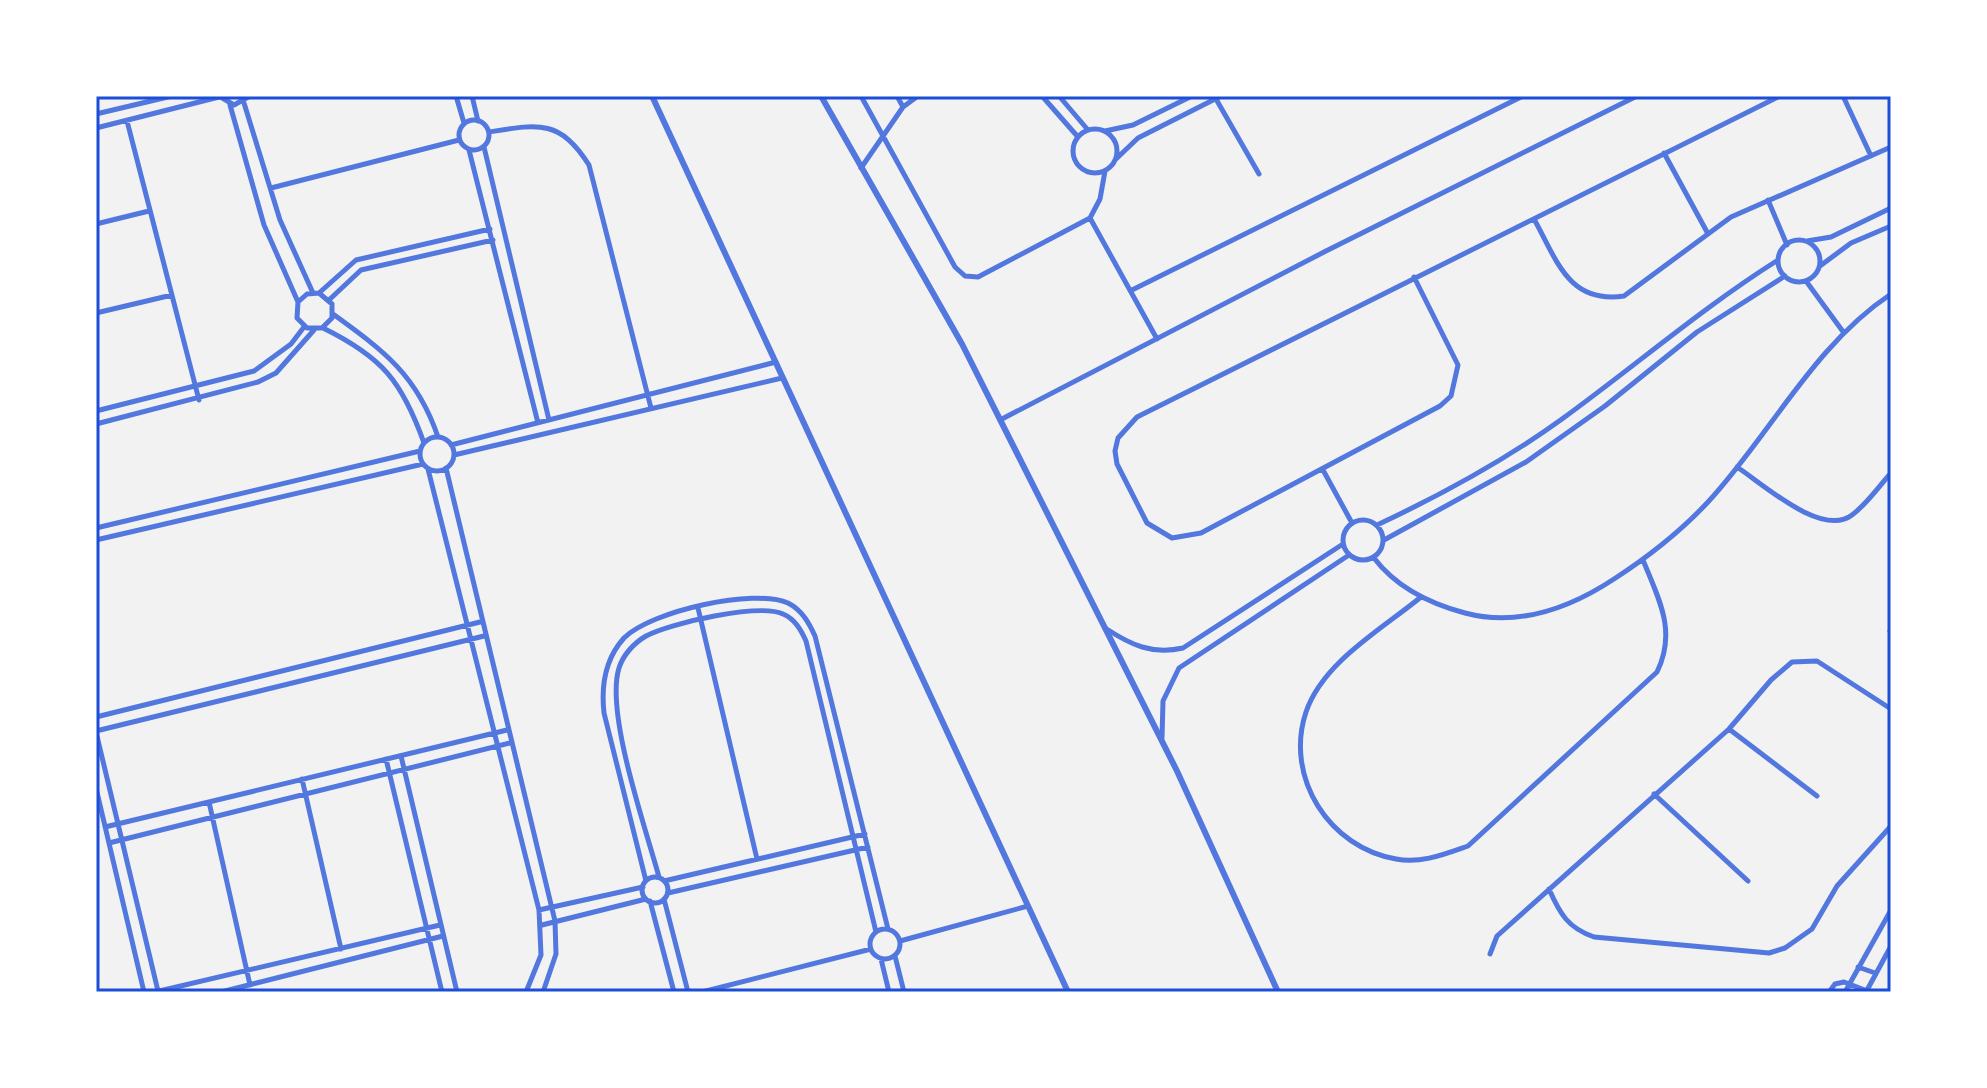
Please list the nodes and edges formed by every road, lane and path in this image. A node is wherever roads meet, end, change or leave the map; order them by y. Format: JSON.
{"nodes":[{"id":1,"x":172,"y":96,"type":"edge"},
{"id":2,"x":250,"y":96,"type":"edge"},
{"id":3,"x":456,"y":96,"type":"edge"},
{"id":4,"x":472,"y":96,"type":"edge"},
{"id":5,"x":652,"y":96,"type":"edge"},
{"id":6,"x":861,"y":96,"type":"edge"},
{"id":7,"x":897,"y":96,"type":"edge"},
{"id":8,"x":918,"y":96,"type":"edge"},
{"id":9,"x":1042,"y":96,"type":"edge"},
{"id":10,"x":1059,"y":96,"type":"edge"},
{"id":11,"x":1192,"y":96,"type":"edge"},
{"id":12,"x":1523,"y":96,"type":"edge"},
{"id":13,"x":1637,"y":96,"type":"edge"},
{"id":14,"x":1780,"y":96,"type":"edge"},
{"id":15,"x":1843,"y":96,"type":"edge"},
{"id":16,"x":219,"y":97,"type":"edge"},
{"id":17,"x":824,"y":97,"type":"edge"},
{"id":18,"x":1218,"y":97,"type":"edge"},
{"id":19,"x":244,"y":103,"type":"junction"},
{"id":20,"x":230,"y":105,"type":"junction"},
{"id":21,"x":903,"y":107,"type":"junction"},
{"id":22,"x":96,"y":114,"type":"edge"},
{"id":23,"x":127,"y":121,"type":"junction"},
{"id":24,"x":478,"y":121,"type":"junction"},
{"id":25,"x":464,"y":123,"type":"junction"},
{"id":26,"x":96,"y":128,"type":"edge"},
{"id":27,"x":1088,"y":130,"type":"junction"},
{"id":28,"x":1104,"y":131,"type":"junction"},
{"id":29,"x":489,"y":132,"type":"junction"},
{"id":30,"x":1078,"y":137,"type":"junction"},
{"id":31,"x":884,"y":138,"type":"junction"},
{"id":32,"x":459,"y":140,"type":"junction"},
{"id":33,"x":484,"y":147,"type":"junction"},
{"id":34,"x":1891,"y":147,"type":"edge"},
{"id":35,"x":469,"y":150,"type":"junction"},
{"id":36,"x":1664,"y":153,"type":"junction"},
{"id":37,"x":1871,"y":156,"type":"junction"},
{"id":38,"x":1115,"y":160,"type":"junction"},
{"id":39,"x":861,"y":168,"type":"junction"},
{"id":40,"x":1105,"y":171,"type":"junction"},
{"id":41,"x":1259,"y":174,"type":"dead end"},
{"id":42,"x":271,"y":188,"type":"junction"},
{"id":43,"x":1768,"y":200,"type":"junction"},
{"id":44,"x":1891,"y":208,"type":"edge"},
{"id":45,"x":150,"y":211,"type":"junction"},
{"id":46,"x":1090,"y":218,"type":"junction"},
{"id":47,"x":1534,"y":219,"type":"junction"},
{"id":48,"x":96,"y":224,"type":"edge"},
{"id":49,"x":1891,"y":226,"type":"edge"},
{"id":50,"x":1707,"y":232,"type":"junction"},
{"id":51,"x":504,"y":234,"type":"junction"},
{"id":52,"x":492,"y":235,"type":"junction"},
{"id":53,"x":1805,"y":241,"type":"junction"},
{"id":54,"x":1787,"y":245,"type":"junction"},
{"id":55,"x":1778,"y":260,"type":"junction"},
{"id":56,"x":1819,"y":267,"type":"junction"},
{"id":57,"x":1785,"y":276,"type":"junction"},
{"id":58,"x":1414,"y":277,"type":"junction"},
{"id":59,"x":1806,"y":281,"type":"junction"},
{"id":60,"x":1132,"y":290,"type":"junction"},
{"id":61,"x":316,"y":293,"type":"junction"},
{"id":62,"x":1891,"y":294,"type":"edge"},
{"id":63,"x":172,"y":295,"type":"junction"},
{"id":64,"x":329,"y":300,"type":"junction"},
{"id":65,"x":298,"y":302,"type":"junction"},
{"id":66,"x":96,"y":313,"type":"edge"},
{"id":67,"x":333,"y":314,"type":"junction"},
{"id":68,"x":304,"y":327,"type":"junction"},
{"id":69,"x":322,"y":328,"type":"junction"},
{"id":70,"x":314,"y":330,"type":"junction"},
{"id":71,"x":1844,"y":333,"type":"junction"},
{"id":72,"x":1157,"y":339,"type":"junction"},
{"id":73,"x":776,"y":362,"type":"junction"},
{"id":74,"x":782,"y":378,"type":"junction"},
{"id":75,"x":195,"y":387,"type":"junction"},
{"id":76,"x":648,"y":396,"type":"junction"},
{"id":77,"x":199,"y":400,"type":"junction"},
{"id":78,"x":651,"y":408,"type":"junction"},
{"id":79,"x":96,"y":411,"type":"edge"},
{"id":80,"x":999,"y":420,"type":"junction"},
{"id":81,"x":543,"y":421,"type":"junction"},
{"id":82,"x":96,"y":424,"type":"edge"},
{"id":83,"x":546,"y":434,"type":"junction"},
{"id":84,"x":438,"y":437,"type":"junction"},
{"id":85,"x":424,"y":443,"type":"junction"},
{"id":86,"x":451,"y":445,"type":"junction"},
{"id":87,"x":420,"y":451,"type":"junction"},
{"id":88,"x":454,"y":455,"type":"junction"},
{"id":89,"x":426,"y":466,"type":"junction"},
{"id":90,"x":1737,"y":467,"type":"junction"},
{"id":91,"x":446,"y":468,"type":"junction"},
{"id":92,"x":1323,"y":470,"type":"junction"},
{"id":93,"x":1891,"y":473,"type":"edge"},
{"id":94,"x":223,"y":499,"type":"junction"},
{"id":95,"x":226,"y":511,"type":"junction"},
{"id":96,"x":1352,"y":523,"type":"junction"},
{"id":97,"x":1377,"y":525,"type":"junction"},
{"id":98,"x":96,"y":528,"type":"edge"},
{"id":99,"x":96,"y":540,"type":"edge"},
{"id":100,"x":1384,"y":540,"type":"junction"},
{"id":101,"x":1343,"y":544,"type":"junction"},
{"id":102,"x":1349,"y":555,"type":"junction"},
{"id":103,"x":1374,"y":558,"type":"junction"},
{"id":104,"x":1643,"y":560,"type":"junction"},
{"id":105,"x":1421,"y":597,"type":"junction"},
{"id":106,"x":749,"y":598,"type":"junction"},
{"id":107,"x":698,"y":608,"type":"junction"},
{"id":108,"x":750,"y":610,"type":"junction"},
{"id":109,"x":701,"y":621,"type":"junction"},
{"id":110,"x":480,"y":622,"type":"junction"},
{"id":111,"x":468,"y":625,"type":"junction"},
{"id":112,"x":1105,"y":628,"type":"junction"},
{"id":113,"x":484,"y":636,"type":"junction"},
{"id":114,"x":472,"y":640,"type":"junction"},
{"id":115,"x":822,"y":661,"type":"junction"},
{"id":116,"x":811,"y":664,"type":"junction"},
{"id":117,"x":202,"y":690,"type":"junction"},
{"id":118,"x":207,"y":704,"type":"junction"},
{"id":119,"x":1891,"y":709,"type":"edge"},
{"id":120,"x":96,"y":717,"type":"edge"},
{"id":121,"x":1729,"y":729,"type":"junction"},
{"id":122,"x":507,"y":730,"type":"junction"},
{"id":123,"x":96,"y":732,"type":"edge"},
{"id":124,"x":495,"y":733,"type":"junction"},
{"id":125,"x":1162,"y":739,"type":"junction"},
{"id":126,"x":510,"y":743,"type":"junction"},
{"id":127,"x":498,"y":746,"type":"junction"},
{"id":128,"x":401,"y":756,"type":"junction"},
{"id":129,"x":386,"y":759,"type":"junction"},
{"id":130,"x":405,"y":769,"type":"junction"},
{"id":131,"x":390,"y":773,"type":"junction"},
{"id":132,"x":302,"y":779,"type":"junction"},
{"id":133,"x":96,"y":788,"type":"edge"},
{"id":134,"x":305,"y":794,"type":"junction"},
{"id":135,"x":1654,"y":794,"type":"junction"},
{"id":136,"x":1817,"y":796,"type":"dead end"},
{"id":137,"x":209,"y":802,"type":"junction"},
{"id":138,"x":212,"y":817,"type":"junction"},
{"id":139,"x":118,"y":824,"type":"junction"},
{"id":140,"x":105,"y":827,"type":"junction"},
{"id":141,"x":1890,"y":830,"type":"edge"},
{"id":142,"x":865,"y":834,"type":"junction"},
{"id":143,"x":853,"y":836,"type":"junction"},
{"id":144,"x":121,"y":840,"type":"junction"},
{"id":145,"x":109,"y":843,"type":"junction"},
{"id":146,"x":868,"y":847,"type":"junction"},
{"id":147,"x":856,"y":850,"type":"junction"},
{"id":148,"x":757,"y":859,"type":"junction"},
{"id":149,"x":661,"y":879,"type":"junction"},
{"id":150,"x":1748,"y":881,"type":"dead end"},
{"id":151,"x":644,"y":884,"type":"junction"},
{"id":152,"x":1549,"y":889,"type":"junction"},
{"id":153,"x":666,"y":896,"type":"junction"},
{"id":154,"x":648,"y":900,"type":"junction"},
{"id":155,"x":1028,"y":906,"type":"junction"},
{"id":156,"x":552,"y":907,"type":"junction"},
{"id":157,"x":539,"y":910,"type":"junction"},
{"id":158,"x":1891,"y":910,"type":"edge"},
{"id":159,"x":555,"y":921,"type":"junction"},
{"id":160,"x":440,"y":925,"type":"junction"},
{"id":161,"x":542,"y":925,"type":"junction"},
{"id":162,"x":425,"y":928,"type":"junction"},
{"id":163,"x":888,"y":929,"type":"junction"},
{"id":164,"x":876,"y":932,"type":"junction"},
{"id":165,"x":443,"y":936,"type":"junction"},
{"id":166,"x":428,"y":940,"type":"junction"},
{"id":167,"x":900,"y":941,"type":"junction"},
{"id":168,"x":1891,"y":946,"type":"edge"},
{"id":169,"x":341,"y":949,"type":"junction"},
{"id":170,"x":871,"y":949,"type":"junction"},
{"id":171,"x":1490,"y":954,"type":"dead end"},
{"id":172,"x":895,"y":956,"type":"junction"},
{"id":173,"x":881,"y":959,"type":"junction"},
{"id":174,"x":1858,"y":967,"type":"junction"},
{"id":175,"x":246,"y":971,"type":"junction"},
{"id":176,"x":1875,"y":973,"type":"junction"},
{"id":177,"x":1849,"y":984,"type":"junction"},
{"id":178,"x":250,"y":985,"type":"junction"},
{"id":179,"x":1867,"y":991,"type":"edge"},
{"id":180,"x":144,"y":992,"type":"edge"},
{"id":181,"x":156,"y":992,"type":"edge"},
{"id":182,"x":221,"y":992,"type":"edge"},
{"id":183,"x":442,"y":992,"type":"edge"},
{"id":184,"x":457,"y":992,"type":"edge"},
{"id":185,"x":526,"y":992,"type":"edge"},
{"id":186,"x":543,"y":992,"type":"edge"},
{"id":187,"x":674,"y":992,"type":"edge"},
{"id":188,"x":688,"y":992,"type":"edge"},
{"id":189,"x":702,"y":992,"type":"edge"},
{"id":190,"x":889,"y":992,"type":"edge"},
{"id":191,"x":904,"y":992,"type":"edge"},
{"id":192,"x":1068,"y":992,"type":"edge"},
{"id":193,"x":1278,"y":992,"type":"edge"},
{"id":194,"x":1829,"y":992,"type":"edge"},
{"id":195,"x":1845,"y":992,"type":"edge"}],
"edges":[{"from":1,"to":22,"type":"street"},
{"from":2,"to":19,"type":"street"},
{"from":3,"to":25,"type":"street"},
{"from":4,"to":24,"type":"street"},
{"from":5,"to":73,"type":"street"},
{"from":6,"to":31,"type":"street"},
{"from":7,"to":21,"type":"street"},
{"from":8,"to":21,"type":"street"},
{"from":9,"to":30,"type":"street"},
{"from":10,"to":27,"type":"street"},
{"from":11,"to":28,"type":"street"},
{"from":12,"to":60,"type":"street"},
{"from":13,"to":72,"type":"street"},
{"from":14,"to":36,"type":"street"},
{"from":15,"to":37,"type":"street"},
{"from":16,"to":20,"type":"street"},
{"from":16,"to":23,"type":"street"},
{"from":17,"to":39,"type":"street"},
{"from":18,"to":38,"type":"street"},
{"from":18,"to":41,"type":"street"},
{"from":19,"to":20,"type":"street"},
{"from":19,"to":42,"type":"street"},
{"from":20,"to":65,"type":"street"},
{"from":21,"to":31,"type":"street"},
{"from":23,"to":26,"type":"street"},
{"from":23,"to":45,"type":"street"},
{"from":24,"to":25,"type":"street"},
{"from":24,"to":29,"type":"street"},
{"from":25,"to":32,"type":"street"},
{"from":27,"to":28,"type":"street"},
{"from":27,"to":30,"type":"street"},
{"from":28,"to":38,"type":"street"},
{"from":29,"to":33,"type":"street"},
{"from":29,"to":76,"type":"street"},
{"from":30,"to":40,"type":"street"},
{"from":31,"to":39,"type":"street"},
{"from":31,"to":46,"type":"street"},
{"from":32,"to":35,"type":"street"},
{"from":32,"to":42,"type":"street"},
{"from":33,"to":35,"type":"street"},
{"from":33,"to":51,"type":"street"},
{"from":34,"to":37,"type":"street"},
{"from":35,"to":52,"type":"street"},
{"from":36,"to":47,"type":"street"},
{"from":36,"to":50,"type":"street"},
{"from":37,"to":43,"type":"street"},
{"from":38,"to":40,"type":"street"},
{"from":39,"to":80,"type":"street"},
{"from":40,"to":46,"type":"street"},
{"from":42,"to":61,"type":"street"},
{"from":43,"to":50,"type":"street"},
{"from":43,"to":54,"type":"street"},
{"from":44,"to":53,"type":"street"},
{"from":45,"to":48,"type":"street"},
{"from":45,"to":63,"type":"street"},
{"from":46,"to":60,"type":"street"},
{"from":47,"to":50,"type":"street"},
{"from":47,"to":58,"type":"street"},
{"from":49,"to":56,"type":"street"},
{"from":51,"to":52,"type":"street"},
{"from":51,"to":81,"type":"street"},
{"from":52,"to":61,"type":"street"},
{"from":52,"to":64,"type":"street"},
{"from":52,"to":81,"type":"street"},
{"from":53,"to":54,"type":"street"},
{"from":53,"to":56,"type":"street"},
{"from":54,"to":55,"type":"street"},
{"from":55,"to":57,"type":"street"},
{"from":55,"to":97,"type":"street"},
{"from":56,"to":59,"type":"street"},
{"from":57,"to":59,"type":"street"},
{"from":57,"to":100,"type":"street"},
{"from":58,"to":92,"type":"street"},
{"from":58,"to":92,"type":"street"},
{"from":59,"to":71,"type":"street"},
{"from":60,"to":72,"type":"street"},
{"from":61,"to":64,"type":"street"},
{"from":61,"to":65,"type":"street"},
{"from":62,"to":71,"type":"street"},
{"from":63,"to":66,"type":"street"},
{"from":63,"to":75,"type":"street"},
{"from":64,"to":67,"type":"street"},
{"from":65,"to":68,"type":"street"},
{"from":67,"to":69,"type":"street"},
{"from":67,"to":84,"type":"street"},
{"from":68,"to":70,"type":"street"},
{"from":68,"to":75,"type":"street"},
{"from":69,"to":70,"type":"street"},
{"from":69,"to":85,"type":"street"},
{"from":70,"to":77,"type":"street"},
{"from":71,"to":90,"type":"street"},
{"from":72,"to":80,"type":"street"},
{"from":73,"to":74,"type":"street"},
{"from":73,"to":76,"type":"street"},
{"from":74,"to":78,"type":"street"},
{"from":74,"to":155,"type":"street"},
{"from":75,"to":77,"type":"street"},
{"from":75,"to":79,"type":"street"},
{"from":76,"to":78,"type":"street"},
{"from":76,"to":81,"type":"street"},
{"from":77,"to":82,"type":"street"},
{"from":78,"to":83,"type":"street"},
{"from":80,"to":112,"type":"street"},
{"from":81,"to":83,"type":"street"},
{"from":81,"to":86,"type":"street"},
{"from":83,"to":88,"type":"street"},
{"from":84,"to":85,"type":"street"},
{"from":84,"to":86,"type":"street"},
{"from":85,"to":87,"type":"street"},
{"from":86,"to":88,"type":"street"},
{"from":87,"to":89,"type":"street"},
{"from":87,"to":94,"type":"street"},
{"from":88,"to":91,"type":"street"},
{"from":89,"to":91,"type":"street"},
{"from":89,"to":95,"type":"street"},
{"from":89,"to":111,"type":"street"},
{"from":90,"to":93,"type":"street"},
{"from":90,"to":104,"type":"street"},
{"from":91,"to":110,"type":"street"},
{"from":92,"to":96,"type":"street"},
{"from":94,"to":95,"type":"street"},
{"from":94,"to":98,"type":"street"},
{"from":95,"to":99,"type":"street"},
{"from":96,"to":97,"type":"street"},
{"from":96,"to":101,"type":"street"},
{"from":97,"to":100,"type":"street"},
{"from":100,"to":103,"type":"street"},
{"from":101,"to":102,"type":"street"},
{"from":101,"to":112,"type":"street"},
{"from":102,"to":103,"type":"street"},
{"from":102,"to":125,"type":"street"},
{"from":103,"to":105,"type":"street"},
{"from":104,"to":105,"type":"street"},
{"from":104,"to":105,"type":"street"},
{"from":106,"to":107,"type":"street"},
{"from":106,"to":108,"type":"street"},
{"from":106,"to":115,"type":"street"},
{"from":107,"to":109,"type":"street"},
{"from":107,"to":151,"type":"street"},
{"from":108,"to":109,"type":"street"},
{"from":108,"to":116,"type":"street"},
{"from":109,"to":148,"type":"street"},
{"from":109,"to":149,"type":"street"},
{"from":110,"to":111,"type":"street"},
{"from":110,"to":113,"type":"street"},
{"from":111,"to":114,"type":"street"},
{"from":111,"to":117,"type":"street"},
{"from":112,"to":125,"type":"street"},
{"from":113,"to":114,"type":"street"},
{"from":113,"to":122,"type":"street"},
{"from":114,"to":118,"type":"street"},
{"from":114,"to":124,"type":"street"},
{"from":115,"to":116,"type":"street"},
{"from":115,"to":142,"type":"street"},
{"from":116,"to":143,"type":"street"},
{"from":117,"to":118,"type":"street"},
{"from":117,"to":120,"type":"street"},
{"from":118,"to":123,"type":"street"},
{"from":119,"to":121,"type":"street"},
{"from":121,"to":135,"type":"street"},
{"from":121,"to":136,"type":"street"},
{"from":122,"to":124,"type":"street"},
{"from":122,"to":126,"type":"street"},
{"from":123,"to":139,"type":"street"},
{"from":124,"to":127,"type":"street"},
{"from":124,"to":128,"type":"street"},
{"from":125,"to":193,"type":"street"},
{"from":126,"to":127,"type":"street"},
{"from":126,"to":156,"type":"street"},
{"from":127,"to":130,"type":"street"},
{"from":127,"to":157,"type":"street"},
{"from":128,"to":129,"type":"street"},
{"from":128,"to":130,"type":"street"},
{"from":129,"to":131,"type":"street"},
{"from":129,"to":132,"type":"street"},
{"from":130,"to":131,"type":"street"},
{"from":130,"to":160,"type":"street"},
{"from":131,"to":134,"type":"street"},
{"from":131,"to":162,"type":"street"},
{"from":132,"to":134,"type":"street"},
{"from":132,"to":137,"type":"street"},
{"from":133,"to":140,"type":"street"},
{"from":134,"to":138,"type":"street"},
{"from":134,"to":169,"type":"street"},
{"from":135,"to":150,"type":"street"},
{"from":135,"to":152,"type":"street"},
{"from":137,"to":138,"type":"street"},
{"from":137,"to":139,"type":"street"},
{"from":138,"to":144,"type":"street"},
{"from":138,"to":175,"type":"street"},
{"from":139,"to":140,"type":"street"},
{"from":139,"to":144,"type":"street"},
{"from":140,"to":145,"type":"street"},
{"from":141,"to":152,"type":"street"},
{"from":142,"to":143,"type":"street"},
{"from":142,"to":146,"type":"street"},
{"from":143,"to":147,"type":"street"},
{"from":143,"to":148,"type":"street"},
{"from":144,"to":145,"type":"street"},
{"from":144,"to":181,"type":"street"},
{"from":145,"to":180,"type":"street"},
{"from":146,"to":147,"type":"street"},
{"from":146,"to":163,"type":"street"},
{"from":147,"to":153,"type":"street"},
{"from":147,"to":164,"type":"street"},
{"from":148,"to":149,"type":"street"},
{"from":149,"to":151,"type":"street"},
{"from":149,"to":153,"type":"street"},
{"from":151,"to":154,"type":"street"},
{"from":151,"to":156,"type":"street"},
{"from":152,"to":171,"type":"street"},
{"from":153,"to":154,"type":"street"},
{"from":153,"to":188,"type":"street"},
{"from":154,"to":159,"type":"street"},
{"from":154,"to":187,"type":"street"},
{"from":155,"to":167,"type":"street"},
{"from":155,"to":192,"type":"street"},
{"from":156,"to":157,"type":"street"},
{"from":156,"to":159,"type":"street"},
{"from":157,"to":161,"type":"street"},
{"from":158,"to":174,"type":"street"},
{"from":159,"to":161,"type":"street"},
{"from":159,"to":186,"type":"street"},
{"from":160,"to":162,"type":"street"},
{"from":160,"to":165,"type":"street"},
{"from":161,"to":185,"type":"street"},
{"from":162,"to":166,"type":"street"},
{"from":162,"to":169,"type":"street"},
{"from":163,"to":164,"type":"street"},
{"from":163,"to":167,"type":"street"},
{"from":164,"to":170,"type":"street"},
{"from":165,"to":166,"type":"street"},
{"from":165,"to":184,"type":"street"},
{"from":166,"to":178,"type":"street"},
{"from":166,"to":183,"type":"street"},
{"from":167,"to":172,"type":"street"},
{"from":168,"to":176,"type":"street"},
{"from":169,"to":175,"type":"street"},
{"from":170,"to":173,"type":"street"},
{"from":170,"to":189,"type":"street"},
{"from":172,"to":173,"type":"street"},
{"from":172,"to":191,"type":"street"},
{"from":173,"to":190,"type":"street"},
{"from":174,"to":176,"type":"street"},
{"from":174,"to":177,"type":"street"},
{"from":175,"to":178,"type":"street"},
{"from":175,"to":181,"type":"street"},
{"from":176,"to":179,"type":"street"},
{"from":177,"to":179,"type":"street"},
{"from":177,"to":194,"type":"street"},
{"from":177,"to":195,"type":"street"},
{"from":178,"to":182,"type":"street"}]}
